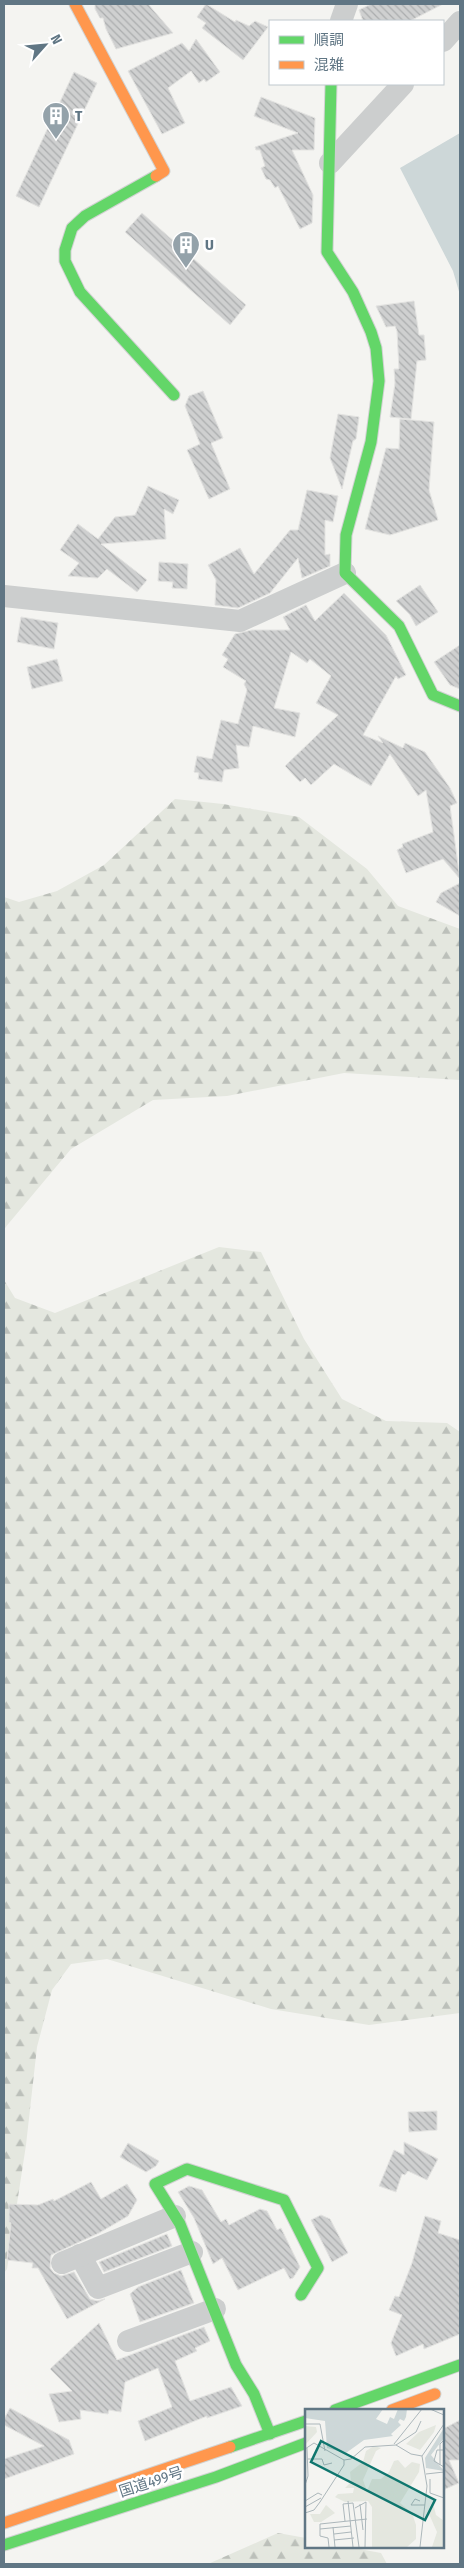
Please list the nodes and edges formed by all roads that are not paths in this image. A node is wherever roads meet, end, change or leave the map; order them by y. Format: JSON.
{"nodes":[{"id":1,"x":74,"y":4,"type":"edge"},
{"id":2,"x":348,"y":4,"type":"edge"},
{"id":3,"x":341,"y":20,"type":"edge"},
{"id":4,"x":460,"y":22,"type":"edge"},
{"id":5,"x":444,"y":40,"type":"edge"},
{"id":6,"x":331,"y":85,"type":"edge"},
{"id":7,"x":402,"y":85,"type":"edge"},
{"id":8,"x":330,"y":163,"type":"junction"},
{"id":9,"x":174,"y":395,"type":"dead end"},
{"id":10,"x":345,"y":573,"type":"junction"},
{"id":11,"x":4,"y":596,"type":"edge"},
{"id":12,"x":460,"y":706,"type":"edge"},
{"id":13,"x":175,"y":2216,"type":"junction"},
{"id":14,"x":192,"y":2252,"type":"junction"},
{"id":15,"x":301,"y":2295,"type":"dead end"},
{"id":16,"x":215,"y":2309,"type":"junction"},
{"id":17,"x":128,"y":2341,"type":"dead end"},
{"id":18,"x":460,"y":2365,"type":"edge"},
{"id":19,"x":443,"y":2391,"type":"dead end"},
{"id":20,"x":338,"y":2409,"type":"edge"},
{"id":21,"x":395,"y":2409,"type":"edge"},
{"id":22,"x":305,"y":2420,"type":"edge"},
{"id":23,"x":270,"y":2434,"type":"junction"},
{"id":24,"x":305,"y":2443,"type":"edge"},
{"id":25,"x":4,"y":2523,"type":"edge"},
{"id":26,"x":4,"y":2545,"type":"edge"}],
"edges":[{"from":1,"to":9,"type":"main road"},
{"from":2,"to":3,"type":"street"},
{"from":4,"to":5,"type":"street"},
{"from":6,"to":8,"type":"main road"},
{"from":7,"to":8,"type":"street"},
{"from":8,"to":10,"type":"main road"},
{"from":10,"to":11,"type":"street"},
{"from":10,"to":12,"type":"main road"},
{"from":13,"to":14,"type":"main road"},
{"from":13,"to":14,"type":"street"},
{"from":13,"to":15,"type":"main road"},
{"from":14,"to":16,"type":"main road"},
{"from":16,"to":17,"type":"street"},
{"from":16,"to":23,"type":"main road"},
{"from":18,"to":20,"type":"main road"},
{"from":19,"to":21,"type":"main road"},
{"from":22,"to":23,"type":"main road","name":"国道499号"},
{"from":23,"to":25,"type":"main road","name":"国道499号"},
{"from":24,"to":26,"type":"main road","name":"国道499号"}]}
